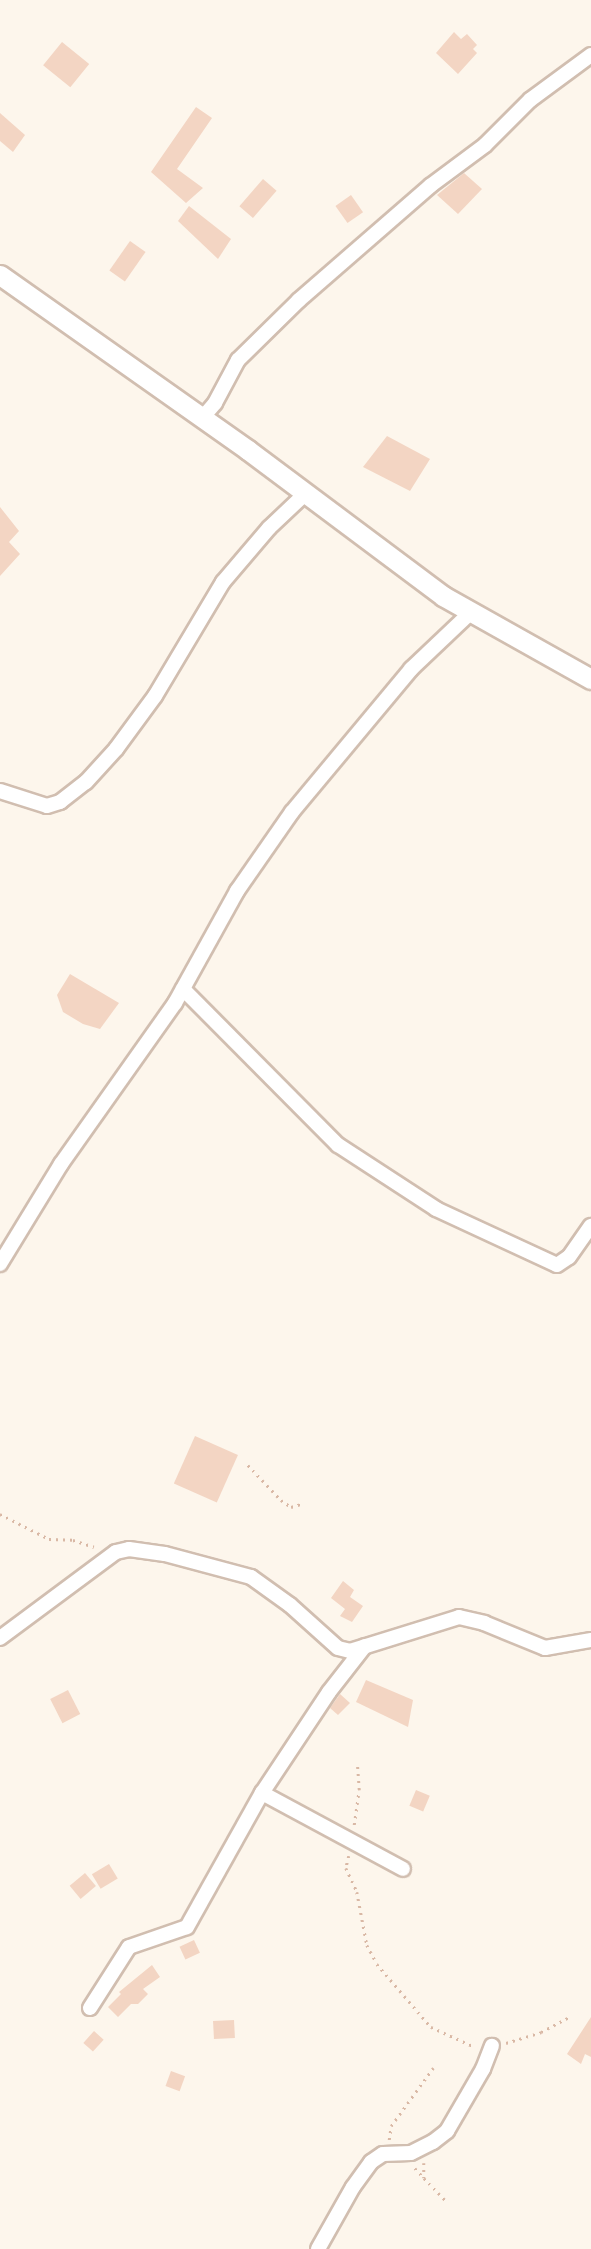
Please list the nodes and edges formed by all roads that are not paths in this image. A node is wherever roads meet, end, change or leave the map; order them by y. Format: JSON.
{"nodes":[{"id":1,"x":591,"y":55,"type":"edge"},
{"id":2,"x":0,"y":275,"type":"edge"},
{"id":3,"x":203,"y":417,"type":"junction"},
{"id":4,"x":305,"y":494,"type":"junction"},
{"id":5,"x":471,"y":612,"type":"junction"},
{"id":6,"x":591,"y":679,"type":"edge"},
{"id":7,"x":0,"y":791,"type":"edge"},
{"id":8,"x":183,"y":989,"type":"junction"},
{"id":9,"x":591,"y":1226,"type":"edge"},
{"id":10,"x":0,"y":1264,"type":"edge"},
{"id":11,"x":0,"y":1638,"type":"edge"},
{"id":12,"x":369,"y":1640,"type":"junction"},
{"id":13,"x":591,"y":1640,"type":"edge"},
{"id":14,"x":262,"y":1793,"type":"junction"},
{"id":15,"x":403,"y":1869,"type":"dead end"},
{"id":16,"x":90,"y":2008,"type":"dead end"},
{"id":17,"x":492,"y":2046,"type":"road end"},
{"id":18,"x":318,"y":2249,"type":"edge"}],
"edges":[{"from":1,"to":3,"type":"street"},
{"from":2,"to":3,"type":"street"},
{"from":3,"to":4,"type":"street"},
{"from":4,"to":5,"type":"street"},
{"from":4,"to":7,"type":"street"},
{"from":5,"to":6,"type":"street"},
{"from":5,"to":8,"type":"street"},
{"from":8,"to":9,"type":"street"},
{"from":8,"to":10,"type":"street"},
{"from":11,"to":12,"type":"street"},
{"from":12,"to":13,"type":"street"},
{"from":12,"to":14,"type":"street"},
{"from":14,"to":15,"type":"street"},
{"from":14,"to":16,"type":"street"},
{"from":17,"to":18,"type":"street"}]}
